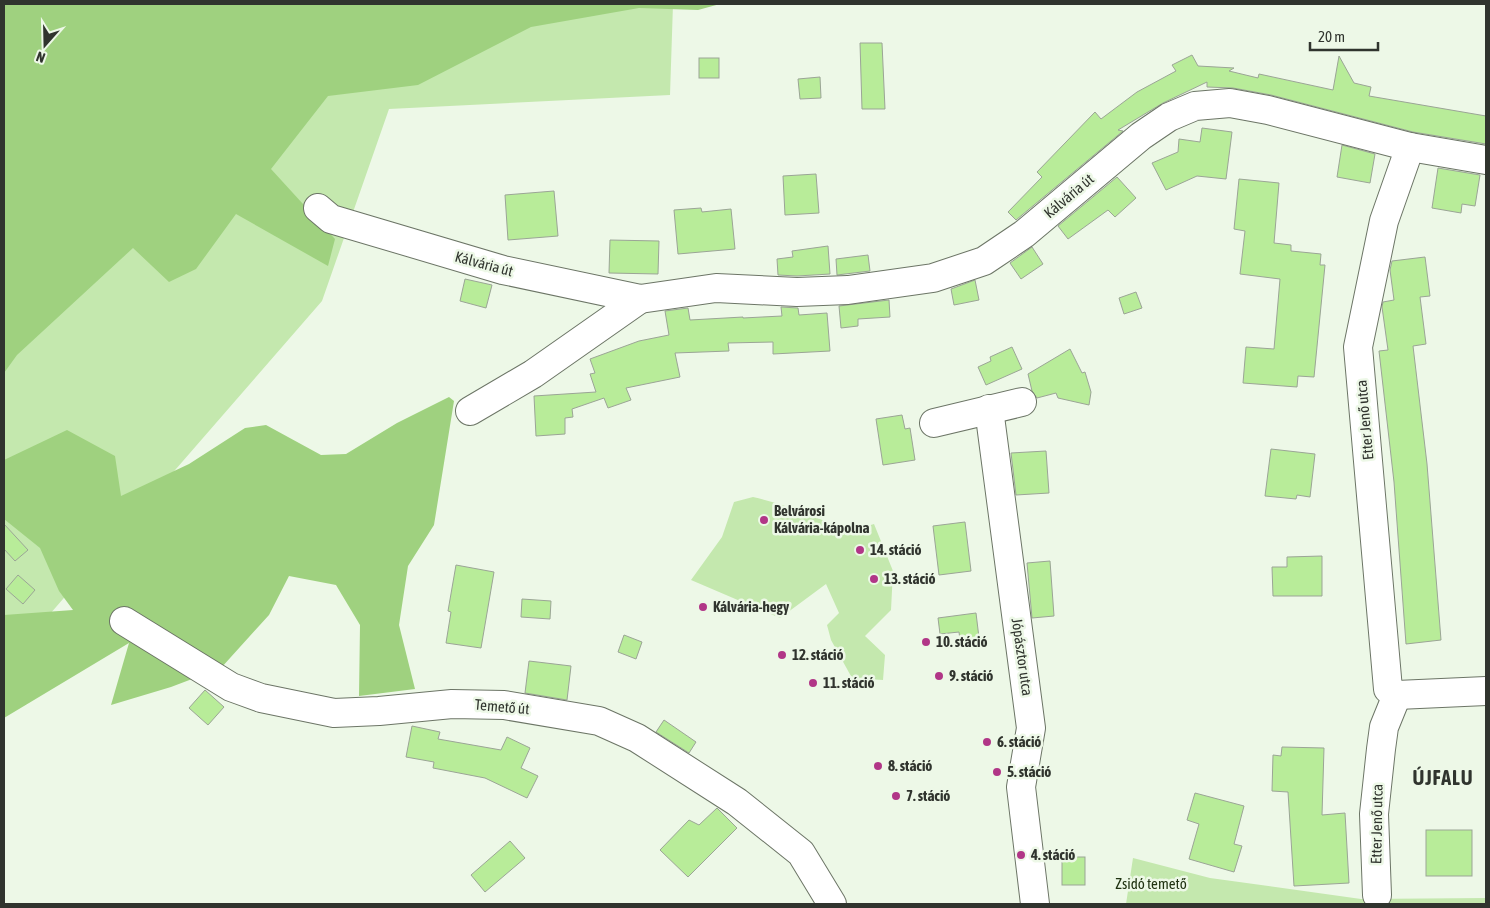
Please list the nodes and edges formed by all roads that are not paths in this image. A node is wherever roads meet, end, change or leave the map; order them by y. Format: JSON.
{"nodes":[{"id":1,"x":1410,"y":147,"type":"junction"},
{"id":2,"x":1486,"y":160,"type":"edge"},
{"id":3,"x":325,"y":214,"type":"dead end"},
{"id":4,"x":640,"y":300,"type":"junction"},
{"id":5,"x":1022,"y":402,"type":"dead end"},
{"id":6,"x":989,"y":409,"type":"junction"},
{"id":7,"x":470,"y":411,"type":"dead end"},
{"id":8,"x":934,"y":423,"type":"dead end"},
{"id":9,"x":124,"y":621,"type":"dead end"},
{"id":10,"x":1486,"y":691,"type":"edge"},
{"id":11,"x":1397,"y":695,"type":"junction"},
{"id":12,"x":1377,"y":895,"type":"dead end"},
{"id":13,"x":832,"y":904,"type":"edge"},
{"id":14,"x":1035,"y":904,"type":"edge"}],
"edges":[{"from":1,"to":2,"type":"street","name":"Kálvária út"},
{"from":1,"to":4,"type":"street","name":"Kálvária út"},
{"from":1,"to":11,"type":"street","name":"Etter Jenő utca"},
{"from":3,"to":4,"type":"street","name":"Kálvária út"},
{"from":4,"to":7,"type":"street","name":"Kálvária út"},
{"from":5,"to":6,"type":"street"},
{"from":6,"to":8,"type":"street"},
{"from":6,"to":14,"type":"street","name":"Jópásztor utca"},
{"from":9,"to":13,"type":"street","name":"Temető út"},
{"from":10,"to":11,"type":"street"},
{"from":11,"to":12,"type":"street","name":"Etter Jenő utca"}]}
